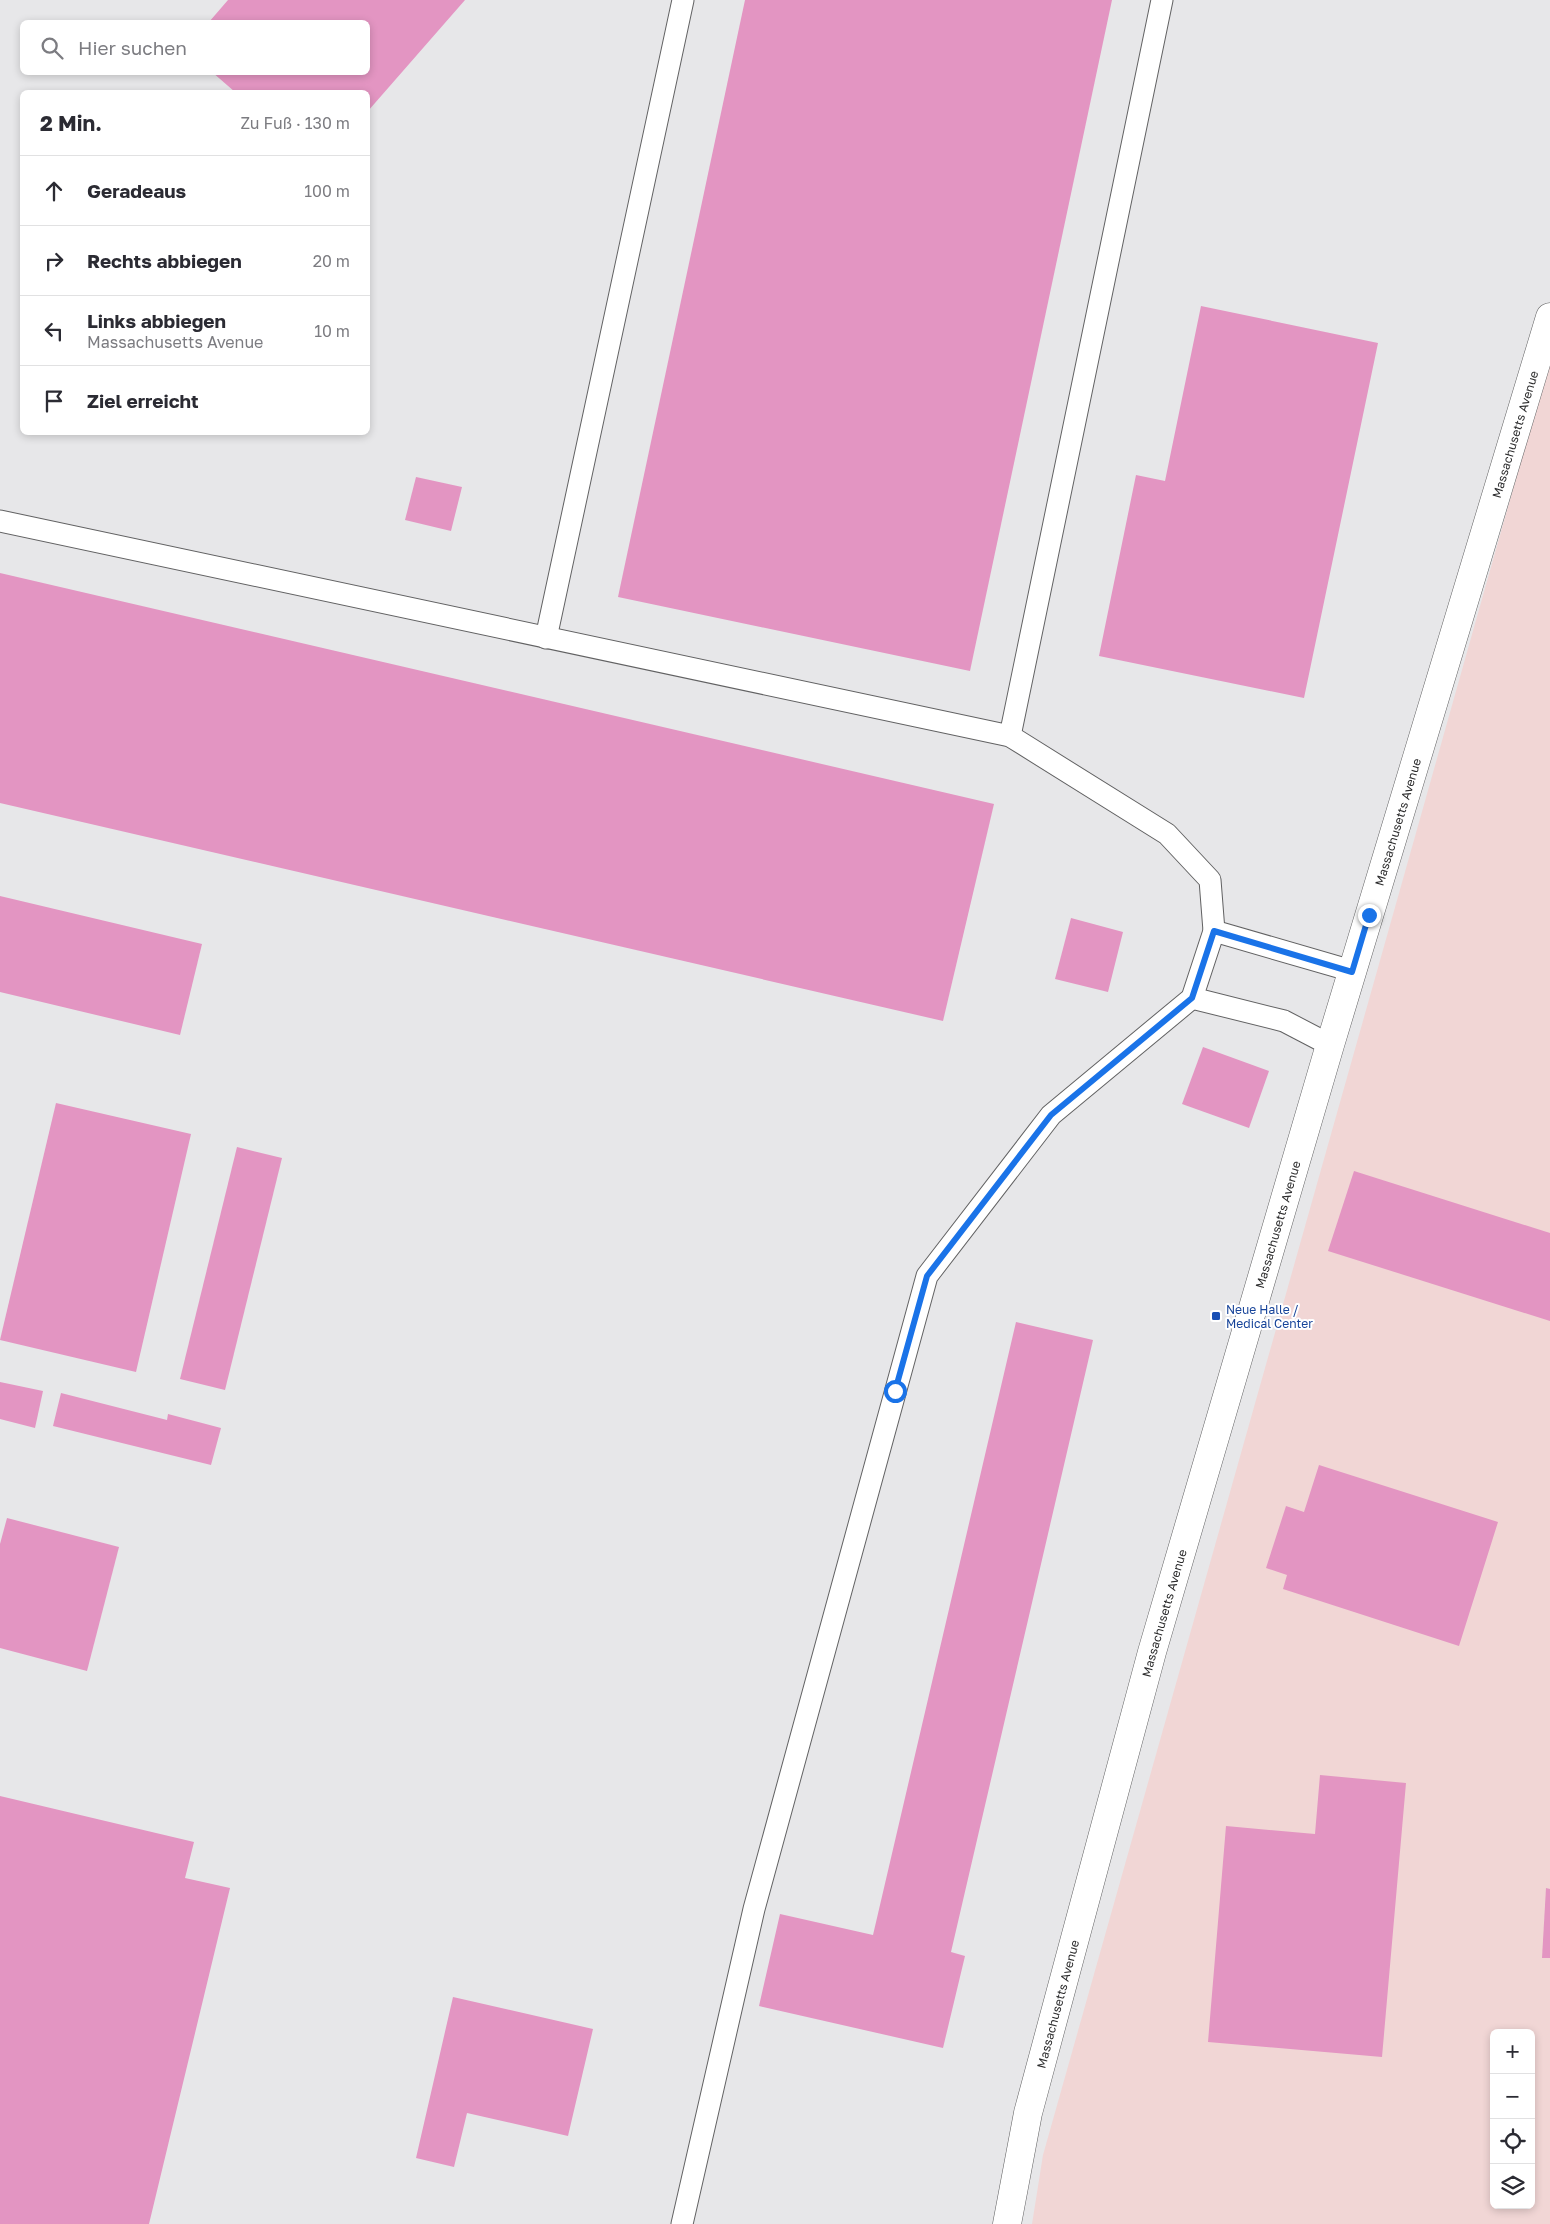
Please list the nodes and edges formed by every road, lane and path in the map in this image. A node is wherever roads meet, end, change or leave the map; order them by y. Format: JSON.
{"nodes":[{"id":1,"x":683,"y":0,"type":"edge"},
{"id":2,"x":1162,"y":0,"type":"edge"},
{"id":3,"x":1550,"y":317,"type":"edge"},
{"id":4,"x":0,"y":521,"type":"edge"},
{"id":5,"x":546,"y":638,"type":"junction"},
{"id":6,"x":1010,"y":736,"type":"junction"},
{"id":7,"x":1214,"y":931,"type":"junction"},
{"id":8,"x":1352,"y":972,"type":"junction"},
{"id":9,"x":1192,"y":998,"type":"junction"},
{"id":10,"x":1330,"y":1045,"type":"junction"},
{"id":11,"x":682,"y":2224,"type":"edge"},
{"id":12,"x":1007,"y":2224,"type":"edge"}],
"edges":[{"from":1,"to":5,"type":"lane"},
{"from":2,"to":6,"type":"lane"},
{"from":3,"to":8,"type":"street","name":"Massachusetts Avenue"},
{"from":4,"to":5,"type":"lane"},
{"from":5,"to":6,"type":"lane"},
{"from":6,"to":7,"type":"lane"},
{"from":7,"to":8,"type":"lane"},
{"from":7,"to":9,"type":"lane"},
{"from":8,"to":10,"type":"street","name":"Massachusetts Avenue"},
{"from":9,"to":10,"type":"lane"},
{"from":9,"to":11,"type":"lane"},
{"from":10,"to":12,"type":"street","name":"Massachusetts Avenue"}]}
